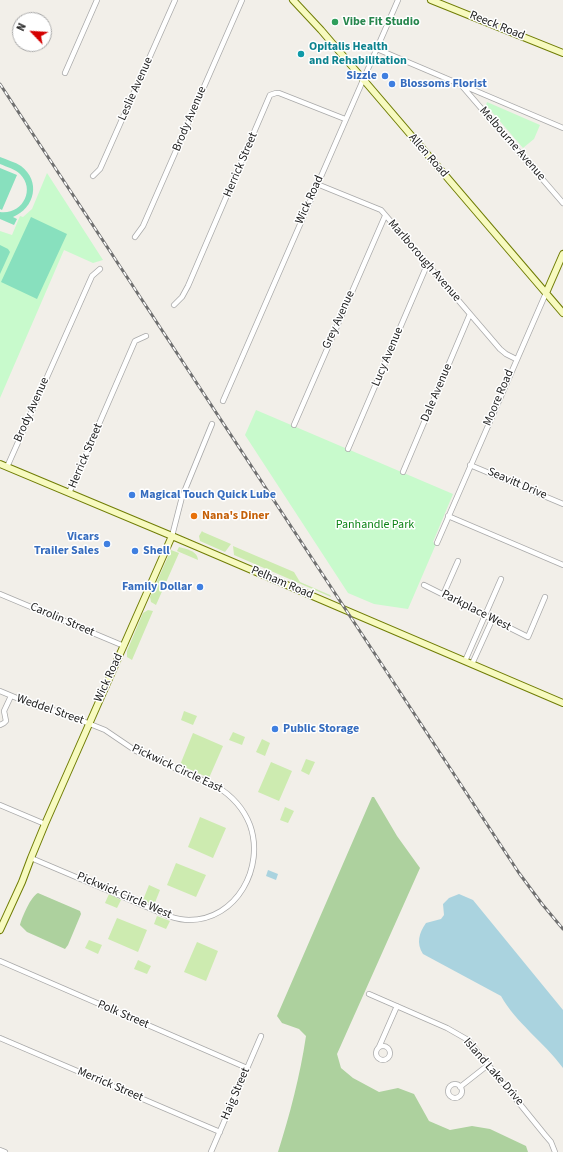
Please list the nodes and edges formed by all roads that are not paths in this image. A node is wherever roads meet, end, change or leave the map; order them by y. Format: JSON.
{"nodes":[{"id":1,"x":97,"y":0,"type":"edge"},
{"id":2,"x":175,"y":0,"type":"edge"},
{"id":3,"x":242,"y":0,"type":"edge"},
{"id":4,"x":293,"y":0,"type":"edge"},
{"id":5,"x":398,"y":0,"type":"edge"},
{"id":6,"x":431,"y":0,"type":"edge"},
{"id":7,"x":377,"y":49,"type":"junction"},
{"id":8,"x":563,"y":53,"type":"edge"},
{"id":9,"x":65,"y":73,"type":"dead end"},
{"id":10,"x":363,"y":80,"type":"junction"},
{"id":11,"x":460,"y":84,"type":"junction"},
{"id":12,"x":346,"y":119,"type":"junction"},
{"id":13,"x":563,"y":128,"type":"edge"},
{"id":14,"x":93,"y":176,"type":"dead end"},
{"id":15,"x":317,"y":184,"type":"junction"},
{"id":16,"x":563,"y":203,"type":"edge"},
{"id":17,"x":385,"y":216,"type":"junction"},
{"id":18,"x":135,"y":237,"type":"dead end"},
{"id":19,"x":563,"y":254,"type":"edge"},
{"id":20,"x":427,"y":264,"type":"junction"},
{"id":21,"x":100,"y":269,"type":"dead end"},
{"id":22,"x":546,"y":293,"type":"junction"},
{"id":23,"x":174,"y":305,"type":"dead end"},
{"id":24,"x":563,"y":313,"type":"edge"},
{"id":25,"x":470,"y":314,"type":"junction"},
{"id":26,"x":146,"y":336,"type":"dead end"},
{"id":27,"x":516,"y":359,"type":"junction"},
{"id":28,"x":223,"y":401,"type":"dead end"},
{"id":29,"x":212,"y":424,"type":"dead end"},
{"id":30,"x":294,"y":425,"type":"dead end"},
{"id":31,"x":348,"y":449,"type":"dead end"},
{"id":32,"x":0,"y":464,"type":"edge"},
{"id":33,"x":470,"y":464,"type":"junction"},
{"id":34,"x":8,"y":467,"type":"junction"},
{"id":35,"x":403,"y":472,"type":"dead end"},
{"id":36,"x":70,"y":493,"type":"junction"},
{"id":37,"x":563,"y":504,"type":"edge"},
{"id":38,"x":448,"y":516,"type":"junction"},
{"id":39,"x":172,"y":536,"type":"junction"},
{"id":40,"x":437,"y":543,"type":"dead end"},
{"id":41,"x":458,"y":561,"type":"dead end"},
{"id":42,"x":563,"y":565,"type":"edge"},
{"id":43,"x":501,"y":579,"type":"dead end"},
{"id":44,"x":424,"y":585,"type":"dead end"},
{"id":45,"x":0,"y":594,"type":"edge"},
{"id":46,"x":443,"y":595,"type":"junction"},
{"id":47,"x":546,"y":597,"type":"dead end"},
{"id":48,"x":485,"y":616,"type":"junction"},
{"id":49,"x":492,"y":620,"type":"junction"},
{"id":50,"x":124,"y":646,"type":"junction"},
{"id":51,"x":464,"y":661,"type":"junction"},
{"id":52,"x":472,"y":664,"type":"junction"},
{"id":53,"x":0,"y":691,"type":"edge"},
{"id":54,"x":10,"y":696,"type":"junction"},
{"id":55,"x":563,"y":703,"type":"edge"},
{"id":56,"x":2,"y":712,"type":"edge"},
{"id":57,"x":0,"y":724,"type":"edge"},
{"id":58,"x":89,"y":724,"type":"junction"},
{"id":59,"x":0,"y":805,"type":"edge"},
{"id":60,"x":45,"y":824,"type":"junction"},
{"id":61,"x":31,"y":858,"type":"junction"},
{"id":62,"x":249,"y":876,"type":"joint"},
{"id":63,"x":0,"y":930,"type":"edge"},
{"id":64,"x":0,"y":962,"type":"edge"},
{"id":65,"x":369,"y":994,"type":"dead end"},
{"id":66,"x":397,"y":1006,"type":"junction"},
{"id":67,"x":261,"y":1036,"type":"dead end"},
{"id":68,"x":0,"y":1038,"type":"edge"},
{"id":69,"x":379,"y":1047,"type":"dead end"},
{"id":70,"x":488,"y":1065,"type":"junction"},
{"id":71,"x":247,"y":1068,"type":"junction"},
{"id":72,"x":460,"y":1087,"type":"dead end"},
{"id":73,"x":220,"y":1132,"type":"junction"},
{"id":74,"x":0,"y":1150,"type":"edge"},
{"id":75,"x":5,"y":1152,"type":"edge"},
{"id":76,"x":211,"y":1152,"type":"edge"},
{"id":77,"x":554,"y":1152,"type":"edge"}],
"edges":[{"from":1,"to":9,"type":"street"},
{"from":2,"to":14,"type":"street","name":"Leslie Avenue"},
{"from":3,"to":18,"type":"street","name":"Brody Avenue"},
{"from":4,"to":10,"type":"main road","name":"Allen Road"},
{"from":5,"to":7,"type":"street","name":"Wick Road"},
{"from":6,"to":8,"type":"main road","name":"Reeck Road"},
{"from":7,"to":10,"type":"street","name":"Wick Road"},
{"from":7,"to":11,"type":"street"},
{"from":10,"to":12,"type":"street","name":"Wick Road"},
{"from":10,"to":22,"type":"main road","name":"Allen Road"},
{"from":11,"to":13,"type":"street"},
{"from":11,"to":16,"type":"street","name":"Melbourne Avenue"},
{"from":12,"to":15,"type":"street","name":"Wick Road"},
{"from":12,"to":23,"type":"street","name":"Herrick Street"},
{"from":15,"to":17,"type":"street","name":"Marlborough Avenue"},
{"from":15,"to":28,"type":"street","name":"Wick Road"},
{"from":17,"to":20,"type":"street","name":"Marlborough Avenue"},
{"from":17,"to":30,"type":"street","name":"Grey Avenue"},
{"from":19,"to":22,"type":"main road","name":"Moore Road"},
{"from":20,"to":25,"type":"street","name":"Marlborough Avenue"},
{"from":20,"to":31,"type":"street","name":"Lucy Avenue"},
{"from":21,"to":34,"type":"street","name":"Brody Avenue"},
{"from":22,"to":24,"type":"main road","name":"Allen Road"},
{"from":22,"to":27,"type":"street","name":"Moore Road"},
{"from":25,"to":27,"type":"street","name":"Marlborough Avenue"},
{"from":25,"to":35,"type":"street","name":"Dale Avenue"},
{"from":26,"to":36,"type":"street","name":"Herrick Street"},
{"from":27,"to":33,"type":"street","name":"Moore Road"},
{"from":29,"to":39,"type":"street","name":"Wick Road"},
{"from":32,"to":34,"type":"main road","name":"Pelham Road"},
{"from":33,"to":37,"type":"street","name":"Seavitt Drive"},
{"from":33,"to":38,"type":"street","name":"Moore Road"},
{"from":34,"to":36,"type":"main road","name":"Pelham Road"},
{"from":36,"to":39,"type":"main road","name":"Pelham Road"},
{"from":38,"to":40,"type":"street","name":"Moore Road"},
{"from":38,"to":42,"type":"street"},
{"from":39,"to":50,"type":"main road","name":"Wick Road"},
{"from":39,"to":51,"type":"main road","name":"Pelham Road"},
{"from":41,"to":46,"type":"street"},
{"from":43,"to":48,"type":"street"},
{"from":44,"to":46,"type":"street","name":"Parkplace West"},
{"from":45,"to":50,"type":"street","name":"Carolin Street"},
{"from":46,"to":48,"type":"street","name":"Parkplace West"},
{"from":47,"to":49,"type":"street","name":"Parkplace West"},
{"from":48,"to":49,"type":"street","name":"Parkplace West"},
{"from":48,"to":51,"type":"street"},
{"from":49,"to":52,"type":"street"},
{"from":50,"to":58,"type":"main road","name":"Wick Road"},
{"from":51,"to":52,"type":"main road","name":"Pelham Road"},
{"from":52,"to":55,"type":"main road","name":"Pelham Road"},
{"from":53,"to":54,"type":"street","name":"Weddel Street"},
{"from":54,"to":56,"type":"street","name":"Weddel Street"},
{"from":54,"to":58,"type":"street","name":"Weddel Street"},
{"from":56,"to":57,"type":"street","name":"Weddel Street"},
{"from":58,"to":60,"type":"main road","name":"Wick Road"},
{"from":58,"to":62,"type":"street","name":"Pickwick Circle East"},
{"from":59,"to":60,"type":"street"},
{"from":60,"to":61,"type":"main road","name":"Wick Road"},
{"from":61,"to":62,"type":"street","name":"Pickwick Circle West"},
{"from":61,"to":63,"type":"main road","name":"Wick Road"},
{"from":64,"to":71,"type":"street","name":"Polk Street"},
{"from":65,"to":66,"type":"street","name":"Island Lake Drive"},
{"from":66,"to":69,"type":"street"},
{"from":66,"to":70,"type":"street","name":"Island Lake Drive"},
{"from":67,"to":71,"type":"street","name":"Haig Street"},
{"from":68,"to":73,"type":"street","name":"Merrick Street"},
{"from":70,"to":72,"type":"street"},
{"from":70,"to":77,"type":"street","name":"Island Lake Drive"},
{"from":71,"to":73,"type":"street","name":"Haig Street"},
{"from":73,"to":76,"type":"street","name":"Haig Street"},
{"from":74,"to":75,"type":"street"}]}
